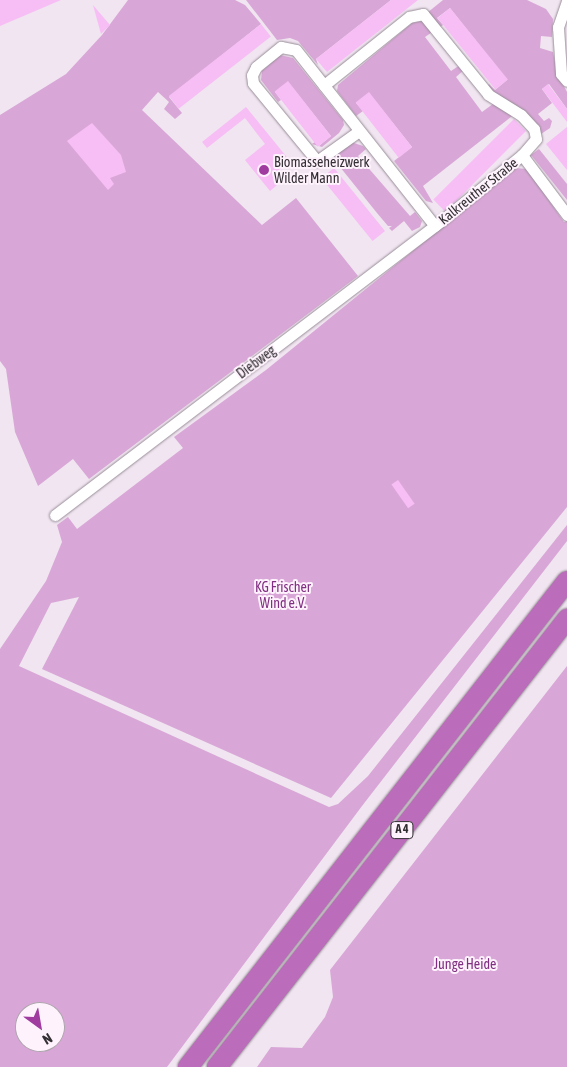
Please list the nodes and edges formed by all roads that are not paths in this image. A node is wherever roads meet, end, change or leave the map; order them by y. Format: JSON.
{"nodes":[{"id":1,"x":567,"y":1,"type":"edge"},
{"id":2,"x":567,"y":36,"type":"edge"},
{"id":3,"x":564,"y":78,"type":"edge"},
{"id":4,"x":324,"y":85,"type":"junction"},
{"id":5,"x":359,"y":131,"type":"junction"},
{"id":6,"x":522,"y":155,"type":"junction"},
{"id":7,"x":567,"y":215,"type":"edge"},
{"id":8,"x":435,"y":226,"type":"junction"},
{"id":9,"x":71,"y":487,"type":"dead end"},
{"id":10,"x":78,"y":497,"type":"junction"},
{"id":11,"x":55,"y":515,"type":"dead end"},
{"id":12,"x":567,"y":581,"type":"edge"},
{"id":13,"x":567,"y":619,"type":"edge"},
{"id":14,"x":188,"y":1067,"type":"edge"},
{"id":15,"x":217,"y":1067,"type":"edge"}],
"edges":[{"from":1,"to":3,"type":"street"},
{"from":2,"to":3,"type":"street"},
{"from":4,"to":5,"type":"street","name":"Kalkreuther Straße"},
{"from":4,"to":5,"type":"street","name":"Kalkreuther Straße"},
{"from":4,"to":6,"type":"street","name":"Kalkreuther Straße"},
{"from":5,"to":8,"type":"street","name":"Kalkreuther Straße"},
{"from":6,"to":7,"type":"street","name":"Kalkreuther Straße"},
{"from":6,"to":8,"type":"street","name":"Kalkreuther Straße"},
{"from":8,"to":10,"type":"street","name":"Diebweg"},
{"from":9,"to":10,"type":"street"},
{"from":10,"to":11,"type":"street","name":"Diebweg"},
{"from":12,"to":14,"type":"highway","number":"A 4"},
{"from":13,"to":15,"type":"highway","number":"A 4"}]}
